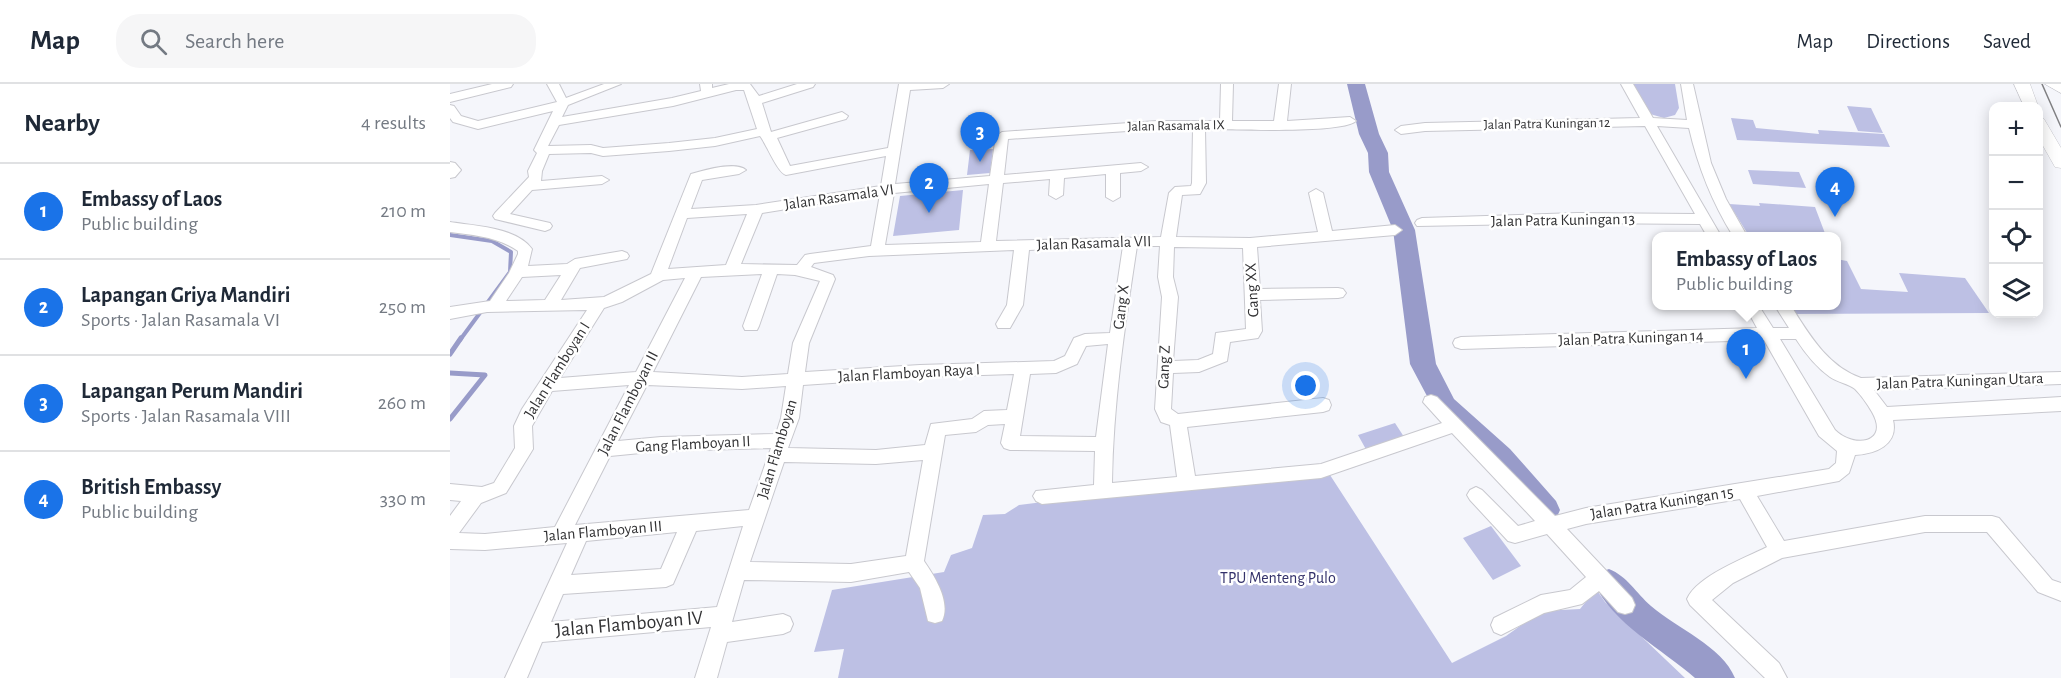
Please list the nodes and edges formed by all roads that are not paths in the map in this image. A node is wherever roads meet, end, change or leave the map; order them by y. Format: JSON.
{"nodes":[{"id":1,"x":507,"y":84,"type":"edge"},
{"id":2,"x":553,"y":84,"type":"edge"},
{"id":3,"x":615,"y":84,"type":"edge"},
{"id":4,"x":809,"y":84,"type":"edge"},
{"id":5,"x":943,"y":84,"type":"edge"},
{"id":6,"x":1227,"y":84,"type":"edge"},
{"id":7,"x":1285,"y":84,"type":"edge"},
{"id":8,"x":1627,"y":84,"type":"edge"},
{"id":9,"x":1687,"y":84,"type":"edge"},
{"id":10,"x":2023,"y":84,"type":"edge"},
{"id":11,"x":2054,"y":84,"type":"edge"},
{"id":12,"x":905,"y":85,"type":"edge"},
{"id":13,"x":706,"y":88,"type":"edge"},
{"id":14,"x":2061,"y":88,"type":"edge"},
{"id":15,"x":450,"y":98,"type":"edge"},
{"id":16,"x":755,"y":101,"type":"junction"},
{"id":17,"x":2030,"y":102,"type":"edge"},
{"id":18,"x":562,"y":104,"type":"junction"},
{"id":19,"x":450,"y":109,"type":"edge"},
{"id":20,"x":842,"y":116,"type":"dead end"},
{"id":21,"x":1350,"y":121,"type":"dead end"},
{"id":22,"x":554,"y":122,"type":"junction"},
{"id":23,"x":1649,"y":122,"type":"junction"},
{"id":24,"x":1199,"y":124,"type":"junction"},
{"id":25,"x":1226,"y":124,"type":"junction"},
{"id":26,"x":1694,"y":124,"type":"junction"},
{"id":27,"x":1280,"y":125,"type":"junction"},
{"id":28,"x":1401,"y":130,"type":"dead end"},
{"id":29,"x":2043,"y":131,"type":"edge"},
{"id":30,"x":766,"y":134,"type":"junction"},
{"id":31,"x":544,"y":151,"type":"junction"},
{"id":32,"x":894,"y":151,"type":"junction"},
{"id":33,"x":2061,"y":163,"type":"edge"},
{"id":34,"x":450,"y":166,"type":"edge"},
{"id":35,"x":1141,"y":167,"type":"dead end"},
{"id":36,"x":739,"y":170,"type":"dead end"},
{"id":37,"x":1113,"y":170,"type":"junction"},
{"id":38,"x":450,"y":174,"type":"edge"},
{"id":39,"x":1057,"y":176,"type":"junction"},
{"id":40,"x":602,"y":180,"type":"dead end"},
{"id":41,"x":997,"y":180,"type":"junction"},
{"id":42,"x":528,"y":186,"type":"junction"},
{"id":43,"x":889,"y":189,"type":"junction"},
{"id":44,"x":1316,"y":193,"type":"dead end"},
{"id":45,"x":1056,"y":195,"type":"dead end"},
{"id":46,"x":1113,"y":196,"type":"dead end"},
{"id":47,"x":756,"y":209,"type":"junction"},
{"id":48,"x":681,"y":214,"type":"junction"},
{"id":49,"x":1704,"y":219,"type":"junction"},
{"id":50,"x":1422,"y":223,"type":"dead end"},
{"id":51,"x":450,"y":227,"type":"edge"},
{"id":52,"x":467,"y":229,"type":"junction"},
{"id":53,"x":1395,"y":230,"type":"dead end"},
{"id":54,"x":1711,"y":232,"type":"edge"},
{"id":55,"x":1737,"y":232,"type":"edge"},
{"id":56,"x":1326,"y":237,"type":"junction"},
{"id":57,"x":450,"y":239,"type":"edge"},
{"id":58,"x":1131,"y":241,"type":"junction"},
{"id":59,"x":1168,"y":242,"type":"junction"},
{"id":60,"x":1250,"y":243,"type":"junction"},
{"id":61,"x":1022,"y":245,"type":"junction"},
{"id":62,"x":522,"y":246,"type":"junction"},
{"id":63,"x":988,"y":246,"type":"junction"},
{"id":64,"x":877,"y":251,"type":"junction"},
{"id":65,"x":622,"y":256,"type":"dead end"},
{"id":66,"x":572,"y":269,"type":"junction"},
{"id":67,"x":732,"y":269,"type":"junction"},
{"id":68,"x":771,"y":269,"type":"junction"},
{"id":69,"x":541,"y":270,"type":"junction"},
{"id":70,"x":801,"y":271,"type":"junction"},
{"id":71,"x":516,"y":272,"type":"junction"},
{"id":72,"x":696,"y":272,"type":"junction"},
{"id":73,"x":658,"y":276,"type":"junction"},
{"id":74,"x":562,"y":284,"type":"junction"},
{"id":75,"x":1338,"y":293,"type":"dead end"},
{"id":76,"x":1252,"y":295,"type":"junction"},
{"id":77,"x":599,"y":303,"type":"junction"},
{"id":78,"x":550,"y":304,"type":"junction"},
{"id":79,"x":491,"y":307,"type":"junction"},
{"id":80,"x":1754,"y":310,"type":"edge"},
{"id":81,"x":1786,"y":310,"type":"edge"},
{"id":82,"x":450,"y":313,"type":"edge"},
{"id":83,"x":1004,"y":324,"type":"dead end"},
{"id":84,"x":751,"y":326,"type":"dead end"},
{"id":85,"x":1767,"y":332,"type":"junction"},
{"id":86,"x":1800,"y":333,"type":"junction"},
{"id":87,"x":1118,"y":338,"type":"junction"},
{"id":88,"x":1461,"y":343,"type":"dead end"},
{"id":89,"x":1164,"y":367,"type":"junction"},
{"id":90,"x":1023,"y":368,"type":"junction"},
{"id":91,"x":642,"y":378,"type":"junction"},
{"id":92,"x":2061,"y":378,"type":"edge"},
{"id":93,"x":796,"y":379,"type":"junction"},
{"id":94,"x":1860,"y":384,"type":"junction"},
{"id":95,"x":547,"y":385,"type":"junction"},
{"id":96,"x":1431,"y":402,"type":"dead end"},
{"id":97,"x":2061,"y":404,"type":"edge"},
{"id":98,"x":1323,"y":405,"type":"dead end"},
{"id":99,"x":1881,"y":414,"type":"junction"},
{"id":100,"x":1014,"y":417,"type":"junction"},
{"id":101,"x":1178,"y":421,"type":"junction"},
{"id":102,"x":1455,"y":425,"type":"junction"},
{"id":103,"x":1104,"y":444,"type":"junction"},
{"id":104,"x":1846,"y":447,"type":"junction"},
{"id":105,"x":779,"y":448,"type":"junction"},
{"id":106,"x":604,"y":450,"type":"junction"},
{"id":107,"x":933,"y":452,"type":"junction"},
{"id":108,"x":1187,"y":484,"type":"junction"},
{"id":109,"x":1743,"y":490,"type":"junction"},
{"id":110,"x":450,"y":492,"type":"edge"},
{"id":111,"x":1103,"y":492,"type":"junction"},
{"id":112,"x":476,"y":495,"type":"junction"},
{"id":113,"x":1476,"y":495,"type":"dead end"},
{"id":114,"x":1042,"y":496,"type":"dead end"},
{"id":115,"x":755,"y":517,"type":"junction"},
{"id":116,"x":690,"y":523,"type":"junction"},
{"id":117,"x":1558,"y":524,"type":"junction"},
{"id":118,"x":450,"y":531,"type":"edge"},
{"id":119,"x":570,"y":534,"type":"junction"},
{"id":120,"x":450,"y":541,"type":"edge"},
{"id":121,"x":1779,"y":550,"type":"junction"},
{"id":122,"x":914,"y":563,"type":"junction"},
{"id":123,"x":737,"y":571,"type":"junction"},
{"id":124,"x":1600,"y":578,"type":"junction"},
{"id":125,"x":557,"y":585,"type":"junction"},
{"id":126,"x":2061,"y":592,"type":"edge"},
{"id":127,"x":1625,"y":604,"type":"dead end"},
{"id":128,"x":934,"y":614,"type":"dead end"},
{"id":129,"x":783,"y":624,"type":"dead end"},
{"id":130,"x":721,"y":625,"type":"junction"},
{"id":131,"x":1501,"y":625,"type":"dead end"},
{"id":132,"x":535,"y":633,"type":"junction"},
{"id":133,"x":516,"y":678,"type":"edge"},
{"id":134,"x":706,"y":678,"type":"edge"},
{"id":135,"x":1776,"y":678,"type":"edge"}],
"edges":[{"from":1,"to":15,"type":"street"},
{"from":2,"to":18,"type":"street"},
{"from":3,"to":18,"type":"street"},
{"from":4,"to":16,"type":"street"},
{"from":5,"to":12,"type":"street"},
{"from":6,"to":25,"type":"street"},
{"from":7,"to":27,"type":"street"},
{"from":8,"to":23,"type":"street"},
{"from":9,"to":26,"type":"street"},
{"from":10,"to":17,"type":"main road"},
{"from":11,"to":14,"type":"main road"},
{"from":12,"to":32,"type":"street"},
{"from":13,"to":16,"type":"street"},
{"from":13,"to":22,"type":"street"},
{"from":16,"to":30,"type":"street"},
{"from":18,"to":19,"type":"street"},
{"from":18,"to":22,"type":"street"},
{"from":20,"to":30,"type":"street"},
{"from":21,"to":27,"type":"street","name":"Jalan Rasamala IX"},
{"from":22,"to":31,"type":"street"},
{"from":23,"to":26,"type":"street","name":"Jalan Patra Kuningan 12"},
{"from":23,"to":28,"type":"street","name":"Jalan Patra Kuningan 12"},
{"from":23,"to":49,"type":"street"},
{"from":24,"to":25,"type":"street","name":"Jalan Rasamala IX"},
{"from":24,"to":41,"type":"street","name":"Jalan Rasamala IX"},
{"from":24,"to":59,"type":"street"},
{"from":25,"to":27,"type":"street","name":"Jalan Rasamala IX"},
{"from":26,"to":55,"type":"street"},
{"from":29,"to":33,"type":"main road"},
{"from":30,"to":31,"type":"street"},
{"from":30,"to":32,"type":"street"},
{"from":31,"to":42,"type":"street"},
{"from":32,"to":43,"type":"street"},
{"from":34,"to":38,"type":"street"},
{"from":35,"to":37,"type":"street","name":"Jalan Rasamala VI"},
{"from":36,"to":48,"type":"street"},
{"from":37,"to":39,"type":"street","name":"Jalan Rasamala VI"},
{"from":37,"to":46,"type":"street"},
{"from":39,"to":41,"type":"street","name":"Jalan Rasamala VI"},
{"from":39,"to":45,"type":"street"},
{"from":40,"to":42,"type":"street"},
{"from":41,"to":43,"type":"street","name":"Jalan Rasamala VI"},
{"from":41,"to":63,"type":"street"},
{"from":42,"to":62,"type":"street"},
{"from":43,"to":47,"type":"street","name":"Jalan Rasamala VI"},
{"from":43,"to":64,"type":"street"},
{"from":44,"to":56,"type":"street"},
{"from":47,"to":48,"type":"street","name":"Jalan Rasamala VI"},
{"from":47,"to":67,"type":"street"},
{"from":48,"to":73,"type":"street"},
{"from":49,"to":50,"type":"street","name":"Jalan Patra Kuningan 13"},
{"from":49,"to":54,"type":"street"},
{"from":51,"to":52,"type":"street"},
{"from":52,"to":57,"type":"street"},
{"from":52,"to":62,"type":"street"},
{"from":53,"to":56,"type":"street","name":"Jalan Rasamala VII"},
{"from":56,"to":60,"type":"street","name":"Jalan Rasamala VII"},
{"from":58,"to":59,"type":"street","name":"Jalan Rasamala VII"},
{"from":58,"to":61,"type":"street","name":"Jalan Rasamala VII"},
{"from":58,"to":87,"type":"street","name":"Gang X"},
{"from":59,"to":60,"type":"street","name":"Jalan Rasamala VII"},
{"from":59,"to":89,"type":"street","name":"Gang Z"},
{"from":60,"to":76,"type":"street","name":"Gang XX"},
{"from":61,"to":63,"type":"street","name":"Jalan Rasamala VII"},
{"from":61,"to":83,"type":"street"},
{"from":62,"to":71,"type":"street"},
{"from":63,"to":64,"type":"street","name":"Jalan Rasamala VII"},
{"from":64,"to":70,"type":"street","name":"Jalan Rasamala VII"},
{"from":65,"to":66,"type":"street"},
{"from":66,"to":69,"type":"street"},
{"from":66,"to":74,"type":"street"},
{"from":67,"to":68,"type":"street","name":"Jalan Flamboyan"},
{"from":67,"to":72,"type":"street","name":"Jalan Flamboyan I"},
{"from":68,"to":70,"type":"street","name":"Jalan Flamboyan"},
{"from":68,"to":84,"type":"street"},
{"from":69,"to":71,"type":"street"},
{"from":69,"to":74,"type":"street"},
{"from":70,"to":93,"type":"street","name":"Jalan Flamboyan"},
{"from":71,"to":79,"type":"street"},
{"from":72,"to":73,"type":"street","name":"Jalan Flamboyan I"},
{"from":72,"to":91,"type":"street","name":"Jalan Flamboyan II"},
{"from":73,"to":77,"type":"street","name":"Jalan Flamboyan I"},
{"from":74,"to":78,"type":"street"},
{"from":75,"to":76,"type":"street"},
{"from":76,"to":89,"type":"street","name":"Gang XX"},
{"from":77,"to":78,"type":"street","name":"Jalan Flamboyan I"},
{"from":77,"to":95,"type":"street","name":"Jalan Flamboyan I"},
{"from":78,"to":79,"type":"street","name":"Jalan Flamboyan I"},
{"from":79,"to":82,"type":"street","name":"Jalan Flamboyan I"},
{"from":80,"to":85,"type":"street"},
{"from":81,"to":86,"type":"street"},
{"from":85,"to":86,"type":"street","name":"Jalan Patra Kuningan 14"},
{"from":85,"to":88,"type":"street","name":"Jalan Patra Kuningan 14"},
{"from":85,"to":104,"type":"street"},
{"from":86,"to":94,"type":"street"},
{"from":87,"to":90,"type":"street","name":"Gang X"},
{"from":87,"to":103,"type":"street"},
{"from":89,"to":101,"type":"street","name":"Gang Z"},
{"from":90,"to":93,"type":"street","name":"Jalan Flamboyan Raya I"},
{"from":90,"to":100,"type":"street"},
{"from":91,"to":93,"type":"street"},
{"from":91,"to":95,"type":"street"},
{"from":91,"to":106,"type":"street","name":"Jalan Flamboyan II"},
{"from":92,"to":94,"type":"street","name":"Jalan Patra Kuningan Utara"},
{"from":93,"to":105,"type":"street","name":"Jalan Flamboyan"},
{"from":94,"to":99,"type":"street","name":"Jalan Patra Kuningan Utara"},
{"from":95,"to":112,"type":"street","name":"Jalan Flamboyan I"},
{"from":96,"to":102,"type":"street"},
{"from":97,"to":99,"type":"street","name":"Jalan Patra Kuningan Utara"},
{"from":98,"to":101,"type":"street"},
{"from":99,"to":104,"type":"street","name":"Jalan Patra Kuningan Utara"},
{"from":100,"to":103,"type":"street"},
{"from":100,"to":107,"type":"street"},
{"from":101,"to":108,"type":"street","name":"Gang Z"},
{"from":102,"to":108,"type":"street"},
{"from":102,"to":117,"type":"street"},
{"from":103,"to":111,"type":"street"},
{"from":104,"to":109,"type":"street","name":"Jalan Patra Kuningan 15"},
{"from":105,"to":106,"type":"street","name":"Gang Flamboyan II"},
{"from":105,"to":107,"type":"street","name":"Gang Flamboyan II"},
{"from":105,"to":115,"type":"street","name":"Jalan Flamboyan"},
{"from":106,"to":119,"type":"street","name":"Jalan Flamboyan II"},
{"from":107,"to":122,"type":"street"},
{"from":108,"to":111,"type":"street"},
{"from":109,"to":117,"type":"street","name":"Jalan Patra Kuningan 15"},
{"from":109,"to":121,"type":"street"},
{"from":110,"to":112,"type":"street","name":"Jalan Flamboyan I"},
{"from":111,"to":114,"type":"street"},
{"from":112,"to":118,"type":"street"},
{"from":113,"to":117,"type":"street","name":"Jalan Patra Kuningan 15"},
{"from":115,"to":116,"type":"street","name":"Jalan Flamboyan III"},
{"from":115,"to":123,"type":"street","name":"Jalan Flamboyan"},
{"from":116,"to":119,"type":"street","name":"Jalan Flamboyan III"},
{"from":116,"to":125,"type":"street"},
{"from":117,"to":124,"type":"street"},
{"from":119,"to":120,"type":"street","name":"Jalan Flamboyan III"},
{"from":119,"to":125,"type":"street","name":"Jalan Flamboyan II"},
{"from":121,"to":126,"type":"street"},
{"from":121,"to":135,"type":"street"},
{"from":122,"to":123,"type":"street"},
{"from":122,"to":128,"type":"street"},
{"from":123,"to":130,"type":"street","name":"Jalan Flamboyan"},
{"from":124,"to":127,"type":"street"},
{"from":124,"to":131,"type":"street"},
{"from":125,"to":132,"type":"street","name":"Jalan Flamboyan II"},
{"from":129,"to":130,"type":"street","name":"Jalan Flamboyan IV"},
{"from":130,"to":132,"type":"street","name":"Jalan Flamboyan IV"},
{"from":130,"to":134,"type":"street","name":"Jalan Flamboyan"},
{"from":132,"to":133,"type":"street","name":"Jalan Flamboyan II"}]}
